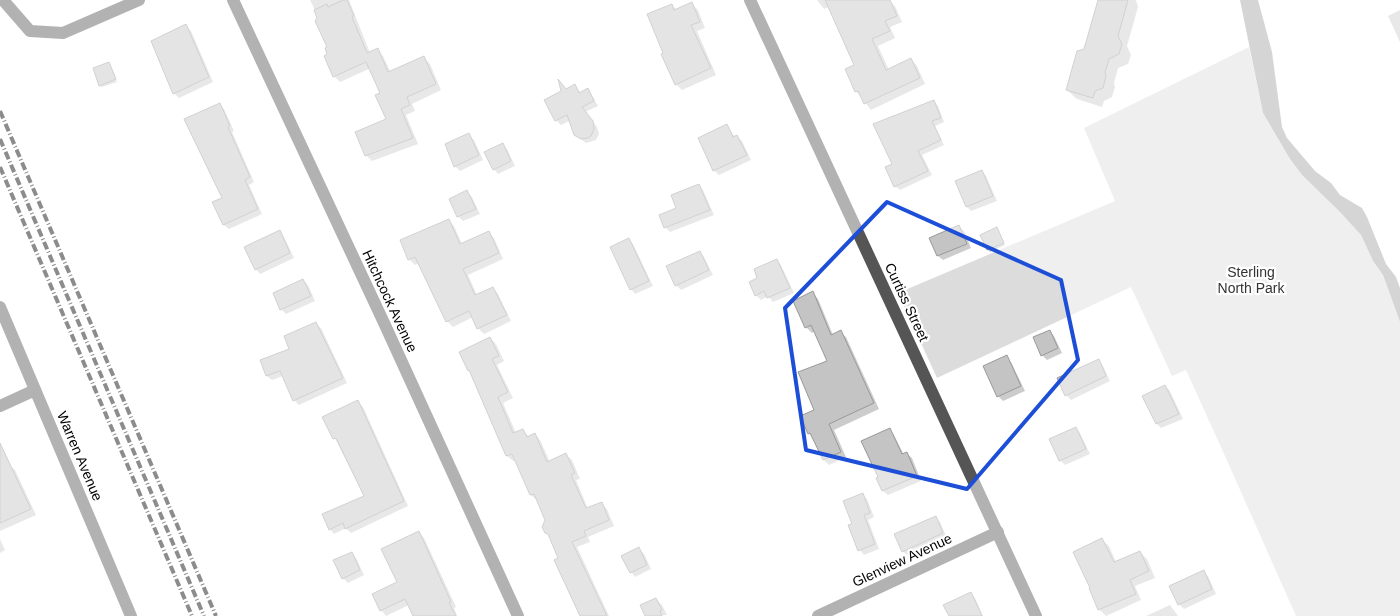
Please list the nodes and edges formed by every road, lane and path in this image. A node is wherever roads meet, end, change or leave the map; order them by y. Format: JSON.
{"nodes":[{"id":1,"x":3,"y":0,"type":"edge"},
{"id":2,"x":139,"y":0,"type":"edge"},
{"id":3,"x":233,"y":0,"type":"edge"},
{"id":4,"x":750,"y":0,"type":"edge"},
{"id":5,"x":0,"y":307,"type":"edge"},
{"id":6,"x":35,"y":390,"type":"junction"},
{"id":7,"x":0,"y":406,"type":"edge"},
{"id":8,"x":998,"y":532,"type":"junction"},
{"id":9,"x":131,"y":616,"type":"edge"},
{"id":10,"x":518,"y":616,"type":"edge"},
{"id":11,"x":818,"y":616,"type":"edge"},
{"id":12,"x":1036,"y":616,"type":"edge"}],
"edges":[{"from":1,"to":2,"type":"street"},
{"from":3,"to":10,"type":"street","name":"Hitchcock Avenue"},
{"from":4,"to":8,"type":"street","name":"Curtiss Street"},
{"from":5,"to":6,"type":"street","name":"Warren Avenue"},
{"from":6,"to":7,"type":"street"},
{"from":6,"to":9,"type":"street","name":"Warren Avenue"},
{"from":8,"to":11,"type":"street","name":"Glenview Avenue"},
{"from":8,"to":12,"type":"street","name":"Curtiss Street"}]}
